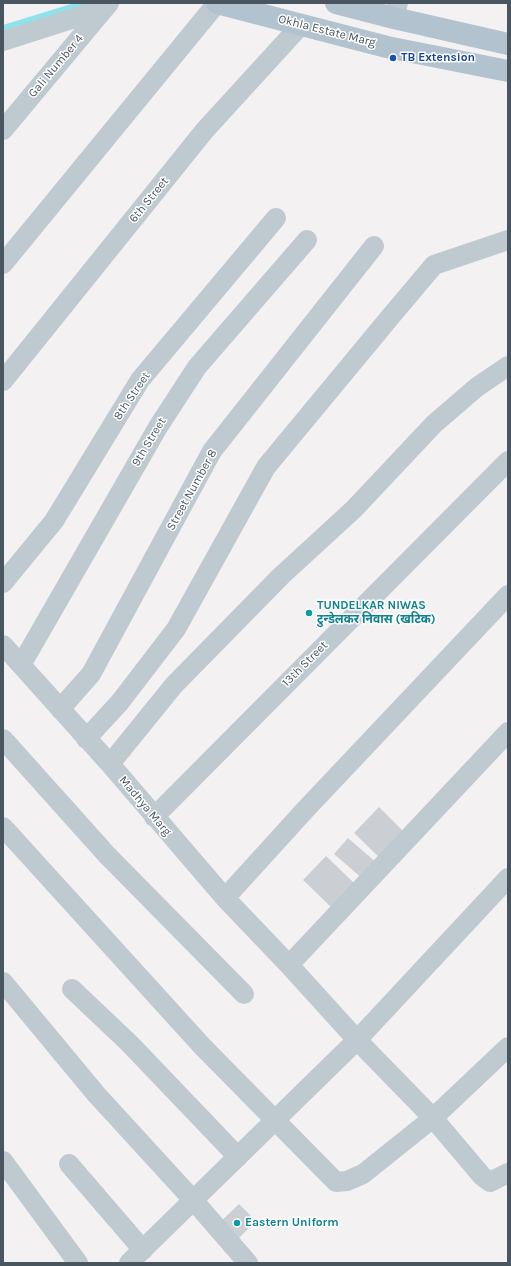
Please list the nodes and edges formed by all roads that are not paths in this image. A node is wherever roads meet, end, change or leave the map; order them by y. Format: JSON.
{"nodes":[{"id":1,"x":217,"y":3,"type":"edge"},
{"id":2,"x":336,"y":3,"type":"edge"},
{"id":3,"x":106,"y":6,"type":"edge"},
{"id":4,"x":396,"y":11,"type":"edge"},
{"id":5,"x":301,"y":25,"type":"junction"},
{"id":6,"x":3,"y":41,"type":"edge"},
{"id":7,"x":508,"y":44,"type":"edge"},
{"id":8,"x":508,"y":71,"type":"edge"},
{"id":9,"x":3,"y":130,"type":"edge"},
{"id":10,"x":276,"y":218,"type":"dead end"},
{"id":11,"x":307,"y":240,"type":"dead end"},
{"id":12,"x":508,"y":240,"type":"edge"},
{"id":13,"x":374,"y":246,"type":"dead end"},
{"id":14,"x":3,"y":264,"type":"edge"},
{"id":15,"x":508,"y":366,"type":"edge"},
{"id":16,"x":3,"y":380,"type":"edge"},
{"id":17,"x":508,"y":461,"type":"edge"},
{"id":18,"x":3,"y":583,"type":"edge"},
{"id":19,"x":508,"y":595,"type":"edge"},
{"id":20,"x":3,"y":645,"type":"edge"},
{"id":21,"x":21,"y":665,"type":"junction"},
{"id":22,"x":60,"y":709,"type":"junction"},
{"id":23,"x":508,"y":732,"type":"edge"},
{"id":24,"x":3,"y":739,"type":"edge"},
{"id":25,"x":86,"y":739,"type":"junction"},
{"id":26,"x":110,"y":764,"type":"junction"},
{"id":27,"x":154,"y":817,"type":"junction"},
{"id":28,"x":3,"y":827,"type":"edge"},
{"id":29,"x":508,"y":878,"type":"edge"},
{"id":30,"x":225,"y":898,"type":"junction"},
{"id":31,"x":289,"y":964,"type":"junction"},
{"id":32,"x":3,"y":982,"type":"edge"},
{"id":33,"x":72,"y":989,"type":"dead end"},
{"id":34,"x":244,"y":994,"type":"dead end"},
{"id":35,"x":357,"y":1040,"type":"junction"},
{"id":36,"x":508,"y":1047,"type":"edge"},
{"id":37,"x":433,"y":1118,"type":"junction"},
{"id":38,"x":276,"y":1119,"type":"junction"},
{"id":39,"x":238,"y":1157,"type":"junction"},
{"id":40,"x":3,"y":1160,"type":"edge"},
{"id":41,"x":69,"y":1164,"type":"dead end"},
{"id":42,"x":508,"y":1173,"type":"edge"},
{"id":43,"x":194,"y":1201,"type":"junction"},
{"id":44,"x":136,"y":1256,"type":"edge"},
{"id":45,"x":78,"y":1263,"type":"edge"},
{"id":46,"x":248,"y":1263,"type":"edge"}],
"edges":[{"from":1,"to":5,"type":"main road","name":"Okhla Estate Marg"},
{"from":1,"to":14,"type":"street"},
{"from":2,"to":4,"type":"main road"},
{"from":3,"to":6,"type":"street"},
{"from":3,"to":9,"type":"street","name":"Gali Number 4"},
{"from":4,"to":7,"type":"main road"},
{"from":5,"to":8,"type":"main road","name":"Okhla Estate Marg"},
{"from":5,"to":16,"type":"street","name":"6th Street"},
{"from":10,"to":18,"type":"street","name":"8th Street"},
{"from":11,"to":21,"type":"street","name":"9th Street"},
{"from":12,"to":25,"type":"street"},
{"from":13,"to":22,"type":"street","name":"Street Number 8"},
{"from":15,"to":26,"type":"street"},
{"from":17,"to":27,"type":"street","name":"13th Street"},
{"from":19,"to":30,"type":"street"},
{"from":20,"to":21,"type":"street","name":"Madhya Marg"},
{"from":21,"to":22,"type":"street","name":"Madhya Marg"},
{"from":22,"to":25,"type":"street","name":"Madhya Marg"},
{"from":23,"to":31,"type":"street"},
{"from":24,"to":34,"type":"street"},
{"from":25,"to":26,"type":"street","name":"Madhya Marg"},
{"from":26,"to":27,"type":"street","name":"Madhya Marg"},
{"from":27,"to":30,"type":"street","name":"Madhya Marg"},
{"from":28,"to":38,"type":"street"},
{"from":29,"to":35,"type":"street"},
{"from":30,"to":31,"type":"street","name":"Madhya Marg"},
{"from":31,"to":35,"type":"street","name":"Madhya Marg"},
{"from":32,"to":43,"type":"street"},
{"from":33,"to":39,"type":"street"},
{"from":35,"to":37,"type":"street","name":"Madhya Marg"},
{"from":35,"to":38,"type":"street"},
{"from":36,"to":37,"type":"street"},
{"from":37,"to":38,"type":"street"},
{"from":37,"to":42,"type":"street","name":"Madhya Marg"},
{"from":38,"to":39,"type":"street"},
{"from":39,"to":43,"type":"street"},
{"from":40,"to":45,"type":"street"},
{"from":41,"to":44,"type":"street"},
{"from":43,"to":44,"type":"street"},
{"from":43,"to":46,"type":"street"}]}
